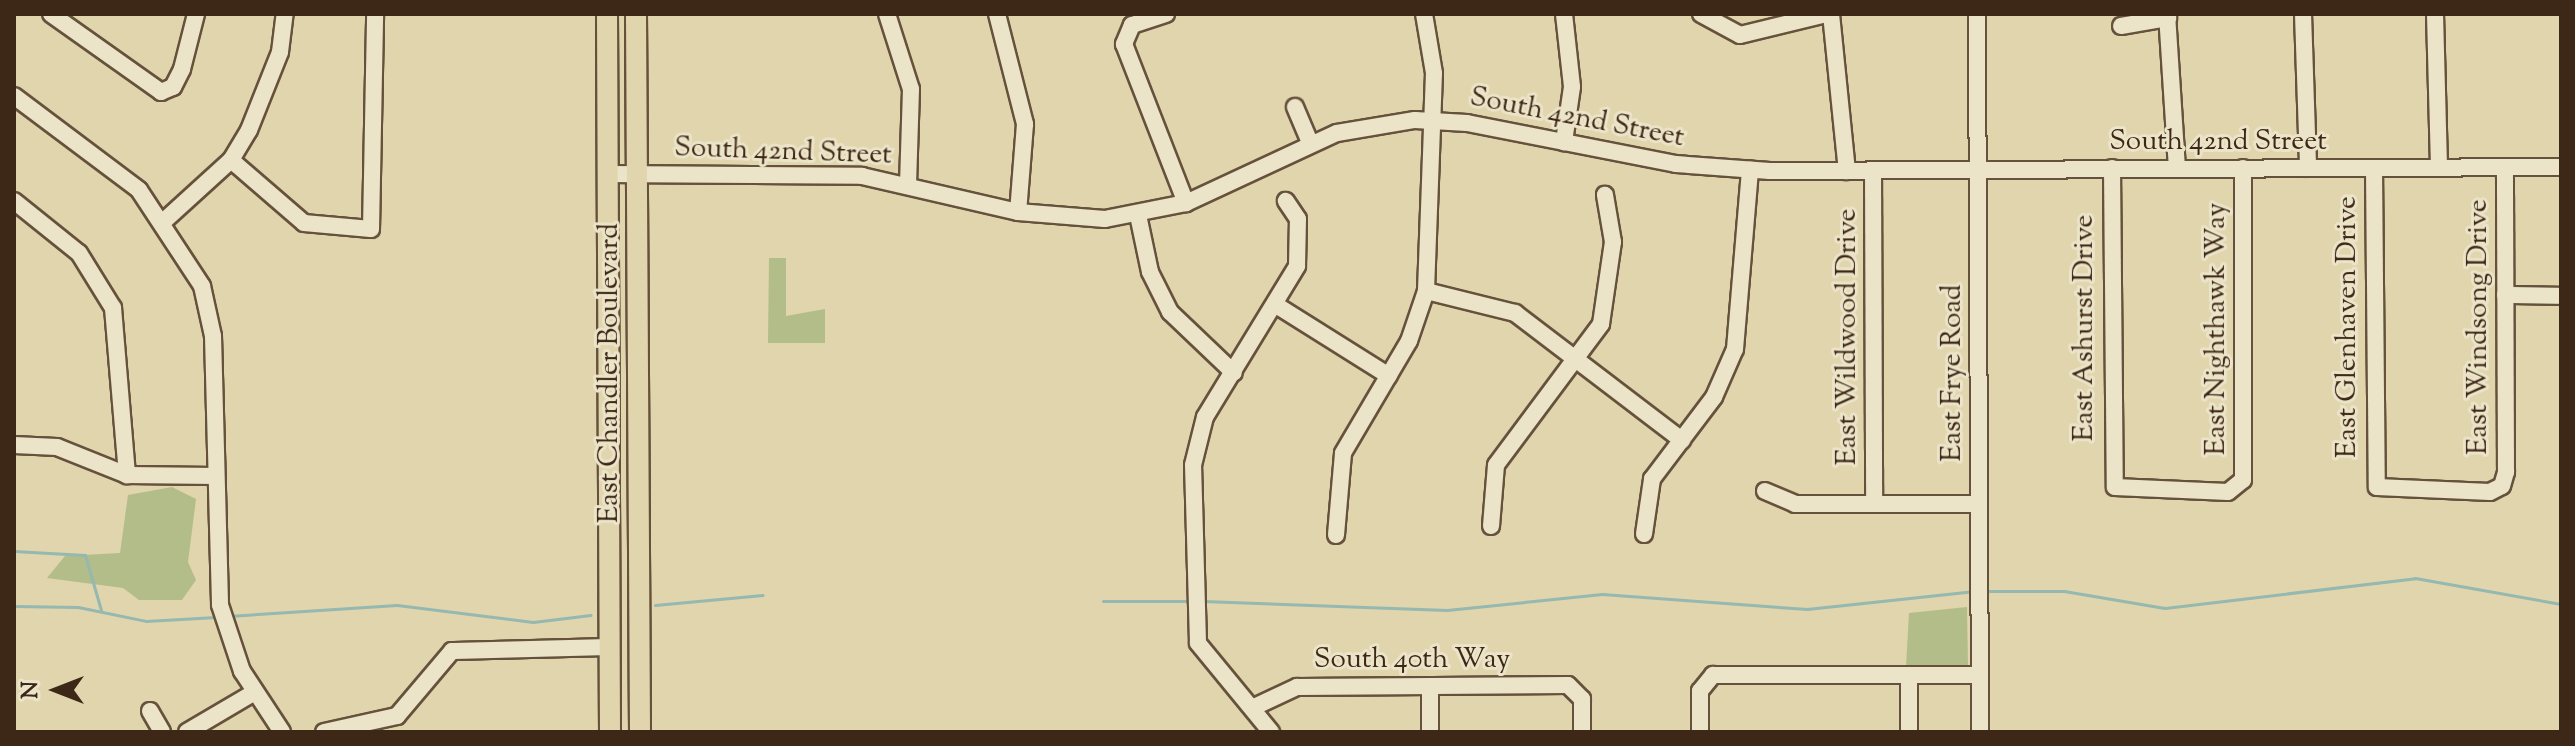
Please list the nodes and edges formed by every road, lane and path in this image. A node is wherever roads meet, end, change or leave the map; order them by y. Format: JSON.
{"nodes":[{"id":1,"x":52,"y":14,"type":"edge"},
{"id":2,"x":196,"y":14,"type":"edge"},
{"id":3,"x":285,"y":14,"type":"edge"},
{"id":4,"x":375,"y":14,"type":"edge"},
{"id":5,"x":607,"y":14,"type":"edge"},
{"id":6,"x":636,"y":14,"type":"edge"},
{"id":7,"x":887,"y":14,"type":"edge"},
{"id":8,"x":997,"y":14,"type":"edge"},
{"id":9,"x":1166,"y":14,"type":"edge"},
{"id":10,"x":1424,"y":14,"type":"edge"},
{"id":11,"x":1564,"y":14,"type":"edge"},
{"id":12,"x":1701,"y":14,"type":"edge"},
{"id":13,"x":1829,"y":14,"type":"edge"},
{"id":14,"x":1977,"y":14,"type":"edge"},
{"id":15,"x":2303,"y":14,"type":"edge"},
{"id":16,"x":2435,"y":14,"type":"edge"},
{"id":17,"x":2167,"y":16,"type":"edge"},
{"id":18,"x":2121,"y":26,"type":"dead end"},
{"id":19,"x":14,"y":96,"type":"edge"},
{"id":20,"x":1295,"y":107,"type":"dead end"},
{"id":21,"x":1433,"y":120,"type":"junction"},
{"id":22,"x":1564,"y":142,"type":"junction"},
{"id":23,"x":1310,"y":143,"type":"junction"},
{"id":24,"x":231,"y":160,"type":"junction"},
{"id":25,"x":2439,"y":167,"type":"junction"},
{"id":26,"x":2505,"y":167,"type":"junction"},
{"id":27,"x":2561,"y":167,"type":"edge"},
{"id":28,"x":2112,"y":168,"type":"junction"},
{"id":29,"x":2243,"y":168,"type":"junction"},
{"id":30,"x":2308,"y":168,"type":"junction"},
{"id":31,"x":2374,"y":168,"type":"junction"},
{"id":32,"x":2177,"y":169,"type":"junction"},
{"id":33,"x":1750,"y":170,"type":"junction"},
{"id":34,"x":1873,"y":170,"type":"junction"},
{"id":35,"x":1978,"y":170,"type":"junction"},
{"id":36,"x":1847,"y":171,"type":"junction"},
{"id":37,"x":607,"y":174,"type":"junction"},
{"id":38,"x":637,"y":174,"type":"junction"},
{"id":39,"x":908,"y":182,"type":"junction"},
{"id":40,"x":1605,"y":195,"type":"dead end"},
{"id":41,"x":14,"y":201,"type":"edge"},
{"id":42,"x":1286,"y":201,"type":"dead end"},
{"id":43,"x":1186,"y":203,"type":"junction"},
{"id":44,"x":1018,"y":212,"type":"junction"},
{"id":45,"x":1138,"y":215,"type":"junction"},
{"id":46,"x":164,"y":221,"type":"junction"},
{"id":47,"x":1426,"y":291,"type":"junction"},
{"id":48,"x":2505,"y":295,"type":"junction"},
{"id":49,"x":2561,"y":296,"type":"edge"},
{"id":50,"x":1276,"y":305,"type":"junction"},
{"id":51,"x":1577,"y":359,"type":"junction"},
{"id":52,"x":1234,"y":373,"type":"junction"},
{"id":53,"x":1389,"y":376,"type":"junction"},
{"id":54,"x":1682,"y":440,"type":"junction"},
{"id":55,"x":14,"y":445,"type":"edge"},
{"id":56,"x":608,"y":468,"type":"junction"},
{"id":57,"x":638,"y":470,"type":"junction"},
{"id":58,"x":127,"y":475,"type":"junction"},
{"id":59,"x":216,"y":476,"type":"junction"},
{"id":60,"x":2502,"y":486,"type":"joint"},
{"id":61,"x":2239,"y":490,"type":"joint"},
{"id":62,"x":1765,"y":491,"type":"dead end"},
{"id":63,"x":1874,"y":504,"type":"junction"},
{"id":64,"x":1979,"y":504,"type":"junction"},
{"id":65,"x":1491,"y":526,"type":"dead end"},
{"id":66,"x":1644,"y":534,"type":"dead end"},
{"id":67,"x":1336,"y":535,"type":"dead end"},
{"id":68,"x":609,"y":576,"type":"junction"},
{"id":69,"x":639,"y":577,"type":"junction"},
{"id":70,"x":610,"y":647,"type":"junction"},
{"id":71,"x":1909,"y":675,"type":"junction"},
{"id":72,"x":1980,"y":675,"type":"junction"},
{"id":73,"x":1430,"y":686,"type":"junction"},
{"id":74,"x":255,"y":692,"type":"junction"},
{"id":75,"x":1252,"y":708,"type":"junction"},
{"id":76,"x":150,"y":711,"type":"dead end"},
{"id":77,"x":162,"y":732,"type":"edge"},
{"id":78,"x":187,"y":732,"type":"edge"},
{"id":79,"x":282,"y":732,"type":"edge"},
{"id":80,"x":324,"y":732,"type":"edge"},
{"id":81,"x":610,"y":732,"type":"edge"},
{"id":82,"x":640,"y":732,"type":"edge"},
{"id":83,"x":1271,"y":732,"type":"edge"},
{"id":84,"x":1430,"y":732,"type":"edge"},
{"id":85,"x":1582,"y":732,"type":"edge"},
{"id":86,"x":1700,"y":732,"type":"edge"},
{"id":87,"x":1909,"y":732,"type":"edge"},
{"id":88,"x":1980,"y":732,"type":"edge"}],
"edges":[{"from":1,"to":2,"type":"street"},
{"from":3,"to":24,"type":"street"},
{"from":4,"to":24,"type":"street"},
{"from":5,"to":37,"type":"main road","name":"East Chandler Boulevard"},
{"from":6,"to":38,"type":"main road","name":"East Chandler Boulevard"},
{"from":7,"to":39,"type":"street"},
{"from":8,"to":44,"type":"street"},
{"from":9,"to":43,"type":"street"},
{"from":10,"to":21,"type":"street"},
{"from":11,"to":22,"type":"street"},
{"from":12,"to":13,"type":"street"},
{"from":13,"to":36,"type":"street"},
{"from":14,"to":35,"type":"street","name":"East Frye Road"},
{"from":15,"to":30,"type":"street"},
{"from":16,"to":25,"type":"street","name":"East Windsong Drive"},
{"from":17,"to":18,"type":"street"},
{"from":17,"to":32,"type":"street"},
{"from":19,"to":46,"type":"street"},
{"from":20,"to":23,"type":"street"},
{"from":21,"to":22,"type":"street","name":"South 42nd Street"},
{"from":21,"to":23,"type":"street","name":"South 42nd Street"},
{"from":21,"to":47,"type":"street"},
{"from":22,"to":33,"type":"street","name":"South 42nd Street"},
{"from":23,"to":43,"type":"street","name":"South 42nd Street"},
{"from":24,"to":46,"type":"street"},
{"from":25,"to":26,"type":"street","name":"South 42nd Street"},
{"from":25,"to":31,"type":"street","name":"South 42nd Street"},
{"from":26,"to":27,"type":"street","name":"South 42nd Street"},
{"from":26,"to":48,"type":"street","name":"East Windsong Drive"},
{"from":28,"to":32,"type":"street","name":"South 42nd Street"},
{"from":28,"to":35,"type":"street","name":"South 42nd Street"},
{"from":28,"to":61,"type":"street","name":"East Ashurst Drive"},
{"from":29,"to":30,"type":"street","name":"South 42nd Street"},
{"from":29,"to":32,"type":"street","name":"South 42nd Street"},
{"from":29,"to":61,"type":"street","name":"East Nighthawk Way"},
{"from":30,"to":31,"type":"street","name":"South 42nd Street"},
{"from":31,"to":60,"type":"street","name":"East Glenhaven Drive"},
{"from":33,"to":36,"type":"street","name":"South 42nd Street"},
{"from":33,"to":54,"type":"street"},
{"from":34,"to":35,"type":"street","name":"South 42nd Street"},
{"from":34,"to":36,"type":"street","name":"South 42nd Street"},
{"from":34,"to":63,"type":"street","name":"East Wildwood Drive"},
{"from":35,"to":64,"type":"street","name":"East Frye Road"},
{"from":37,"to":38,"type":"street","name":"South 42nd Street"},
{"from":37,"to":56,"type":"main road","name":"East Chandler Boulevard"},
{"from":38,"to":39,"type":"street","name":"South 42nd Street"},
{"from":38,"to":57,"type":"main road","name":"East Chandler Boulevard"},
{"from":39,"to":44,"type":"street","name":"South 42nd Street"},
{"from":40,"to":51,"type":"street"},
{"from":41,"to":58,"type":"street"},
{"from":42,"to":50,"type":"street"},
{"from":43,"to":45,"type":"street","name":"South 42nd Street"},
{"from":44,"to":45,"type":"street","name":"South 42nd Street"},
{"from":45,"to":52,"type":"street"},
{"from":46,"to":59,"type":"street"},
{"from":47,"to":51,"type":"street"},
{"from":47,"to":53,"type":"street"},
{"from":48,"to":49,"type":"street"},
{"from":48,"to":60,"type":"street","name":"East Windsong Drive"},
{"from":50,"to":52,"type":"street"},
{"from":50,"to":53,"type":"street"},
{"from":51,"to":54,"type":"street"},
{"from":51,"to":65,"type":"street"},
{"from":52,"to":75,"type":"street"},
{"from":53,"to":67,"type":"street"},
{"from":54,"to":66,"type":"street"},
{"from":55,"to":58,"type":"street"},
{"from":56,"to":57,"type":"main road"},
{"from":56,"to":68,"type":"main road","name":"East Chandler Boulevard"},
{"from":57,"to":69,"type":"main road","name":"East Chandler Boulevard"},
{"from":58,"to":59,"type":"street"},
{"from":59,"to":74,"type":"street"},
{"from":62,"to":63,"type":"street"},
{"from":63,"to":64,"type":"street"},
{"from":64,"to":72,"type":"street","name":"East Frye Road"},
{"from":68,"to":69,"type":"main road"},
{"from":68,"to":70,"type":"main road","name":"East Chandler Boulevard"},
{"from":69,"to":82,"type":"main road","name":"East Chandler Boulevard"},
{"from":70,"to":80,"type":"street"},
{"from":70,"to":81,"type":"main road","name":"East Chandler Boulevard"},
{"from":71,"to":72,"type":"street"},
{"from":71,"to":86,"type":"street"},
{"from":71,"to":87,"type":"street"},
{"from":72,"to":88,"type":"street","name":"East Frye Road"},
{"from":73,"to":75,"type":"street","name":"South 40th Way"},
{"from":73,"to":84,"type":"street"},
{"from":73,"to":85,"type":"street","name":"South 40th Way"},
{"from":74,"to":78,"type":"street"},
{"from":74,"to":79,"type":"street"},
{"from":75,"to":83,"type":"street"},
{"from":76,"to":77,"type":"street"}]}
